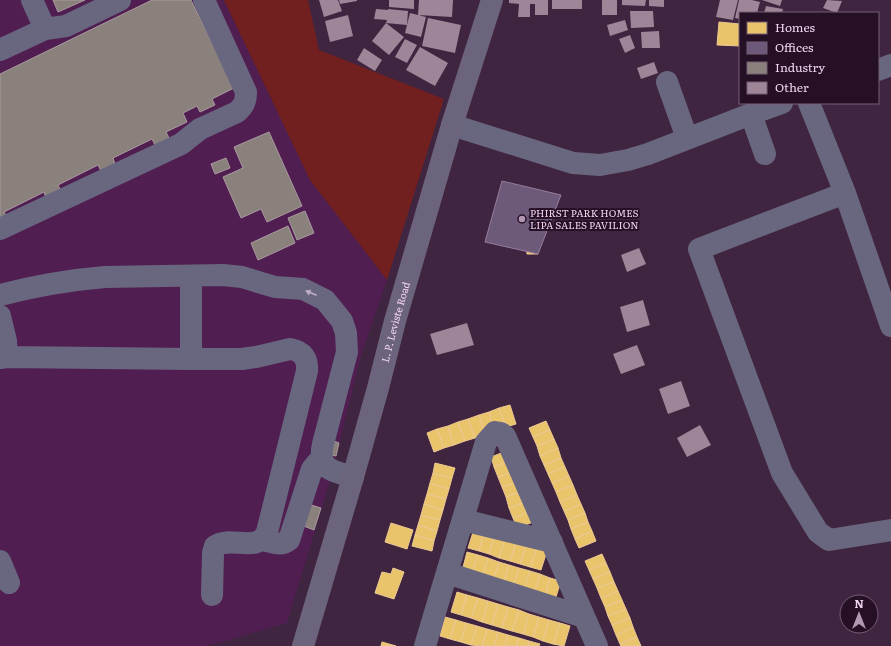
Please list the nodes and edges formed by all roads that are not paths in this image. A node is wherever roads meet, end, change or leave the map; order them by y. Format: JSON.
{"nodes":[{"id":1,"x":32,"y":0,"type":"edge"},
{"id":2,"x":120,"y":0,"type":"edge"},
{"id":3,"x":204,"y":0,"type":"edge"},
{"id":4,"x":492,"y":0,"type":"edge"},
{"id":5,"x":45,"y":29,"type":"junction"},
{"id":6,"x":0,"y":50,"type":"edge"},
{"id":7,"x":891,"y":65,"type":"edge"},
{"id":8,"x":879,"y":70,"type":"edge"},
{"id":9,"x":667,"y":82,"type":"dead end"},
{"id":10,"x":809,"y":104,"type":"edge"},
{"id":11,"x":768,"y":107,"type":"edge"},
{"id":12,"x":452,"y":125,"type":"junction"},
{"id":13,"x":688,"y":138,"type":"junction"},
{"id":14,"x":765,"y":154,"type":"dead end"},
{"id":15,"x":845,"y":193,"type":"junction"},
{"id":16,"x":0,"y":229,"type":"edge"},
{"id":17,"x":191,"y":276,"type":"junction"},
{"id":18,"x":0,"y":295,"type":"edge"},
{"id":19,"x":0,"y":316,"type":"edge"},
{"id":20,"x":891,"y":326,"type":"edge"},
{"id":21,"x":3,"y":357,"type":"edge"},
{"id":22,"x":191,"y":359,"type":"junction"},
{"id":23,"x":322,"y":460,"type":"junction"},
{"id":24,"x":353,"y":477,"type":"junction"},
{"id":25,"x":463,"y":520,"type":"junction"},
{"id":26,"x":891,"y":530,"type":"edge"},
{"id":27,"x":263,"y":540,"type":"junction"},
{"id":28,"x":552,"y":542,"type":"junction"},
{"id":29,"x":0,"y":561,"type":"edge"},
{"id":30,"x":447,"y":573,"type":"junction"},
{"id":31,"x":8,"y":583,"type":"dead end"},
{"id":32,"x":212,"y":595,"type":"dead end"},
{"id":33,"x":584,"y":617,"type":"junction"},
{"id":34,"x":430,"y":645,"type":"edge"},
{"id":35,"x":303,"y":646,"type":"edge"},
{"id":36,"x":597,"y":646,"type":"edge"}],
"edges":[{"from":1,"to":5,"type":"street"},
{"from":2,"to":5,"type":"street"},
{"from":3,"to":16,"type":"street"},
{"from":4,"to":12,"type":"main road","name":"L. P. Leviste Road"},
{"from":5,"to":6,"type":"street"},
{"from":7,"to":8,"type":"street"},
{"from":9,"to":13,"type":"street"},
{"from":10,"to":15,"type":"street"},
{"from":11,"to":13,"type":"street"},
{"from":11,"to":14,"type":"street"},
{"from":12,"to":13,"type":"street"},
{"from":12,"to":24,"type":"main road","name":"L. P. Leviste Road"},
{"from":15,"to":20,"type":"street"},
{"from":15,"to":26,"type":"street"},
{"from":17,"to":18,"type":"street"},
{"from":17,"to":22,"type":"street"},
{"from":17,"to":23,"type":"street"},
{"from":19,"to":21,"type":"street"},
{"from":21,"to":22,"type":"street"},
{"from":22,"to":27,"type":"street"},
{"from":23,"to":24,"type":"street"},
{"from":23,"to":27,"type":"street"},
{"from":24,"to":35,"type":"main road","name":"L. P. Leviste Road"},
{"from":25,"to":28,"type":"street"},
{"from":25,"to":28,"type":"street"},
{"from":25,"to":30,"type":"street"},
{"from":27,"to":32,"type":"street"},
{"from":28,"to":33,"type":"street"},
{"from":29,"to":31,"type":"street"},
{"from":30,"to":33,"type":"street"},
{"from":30,"to":34,"type":"street"},
{"from":33,"to":36,"type":"street"}]}
